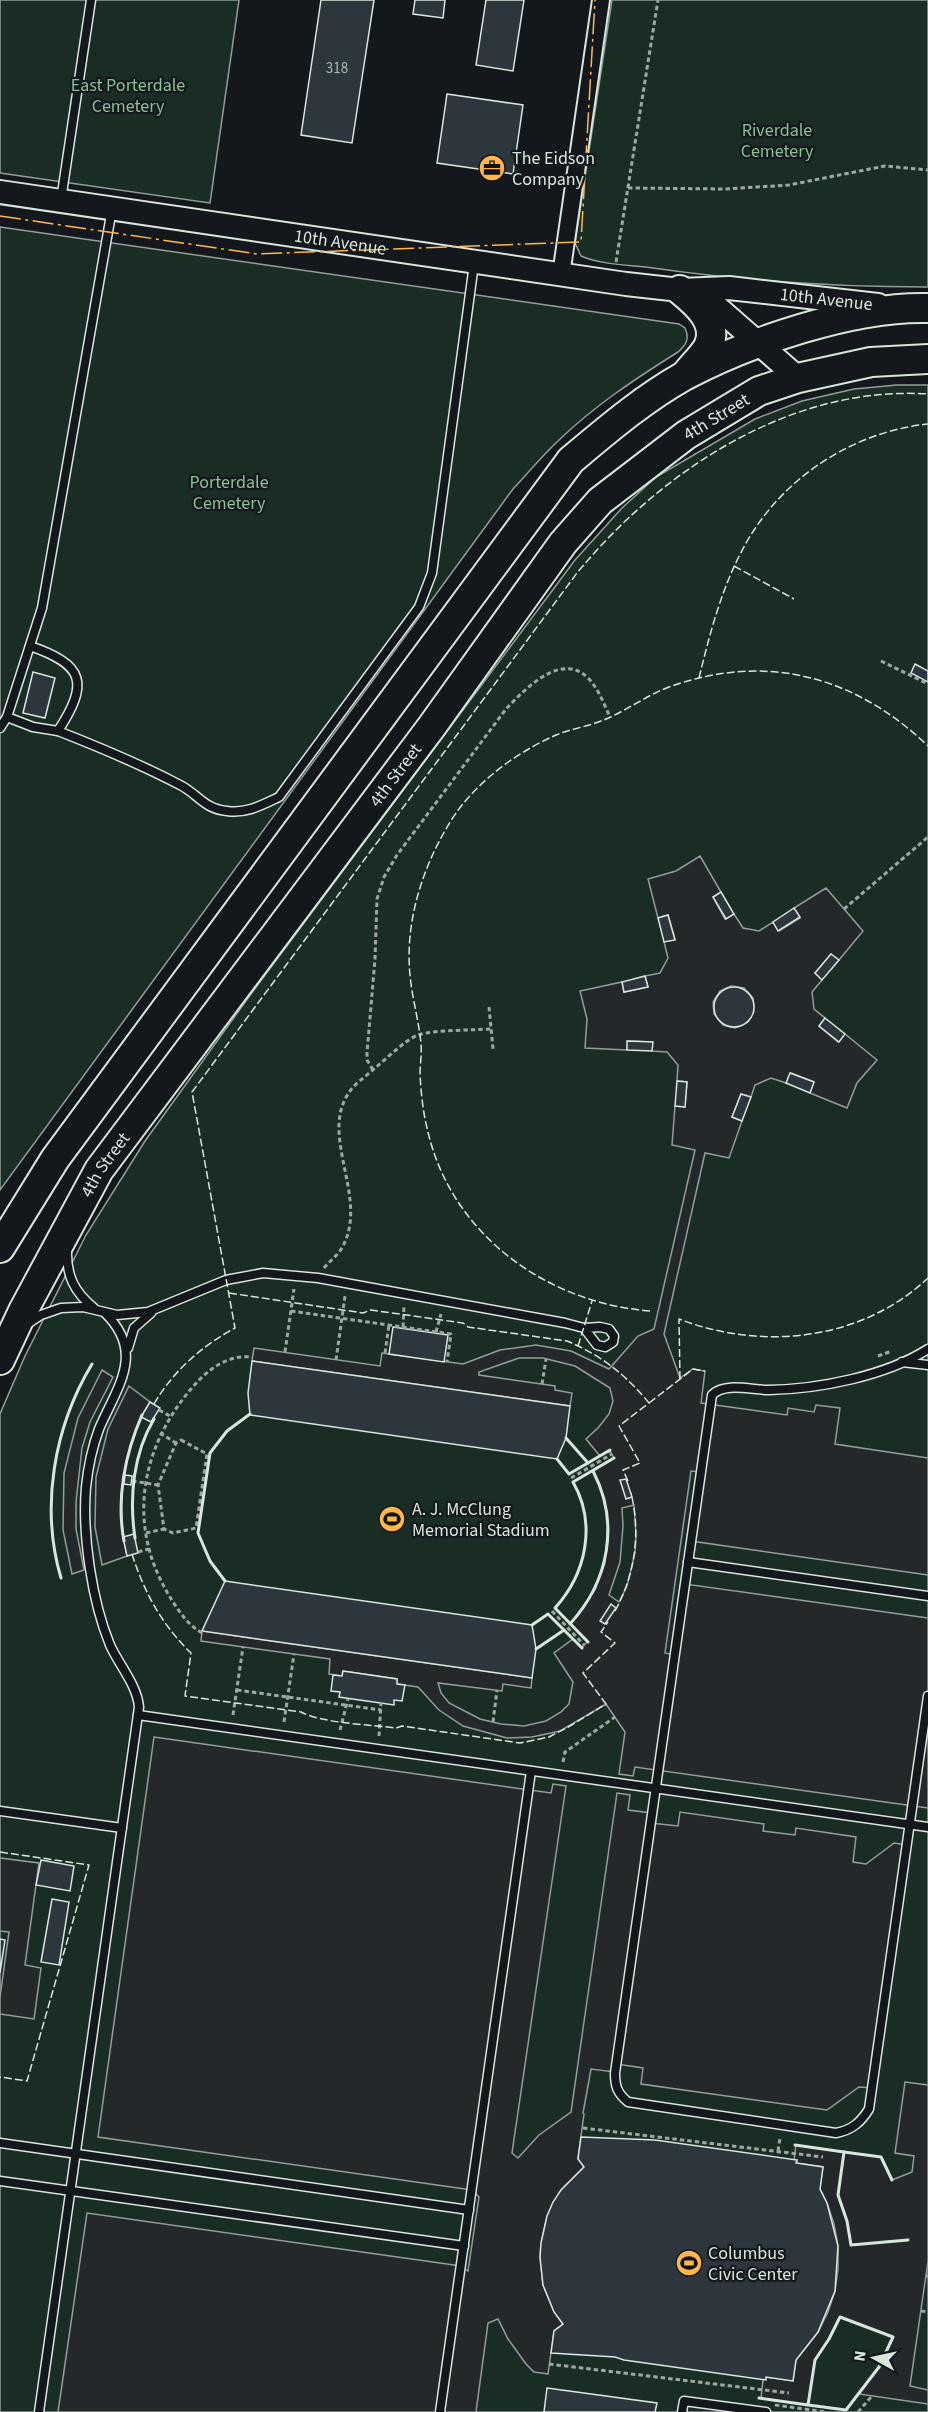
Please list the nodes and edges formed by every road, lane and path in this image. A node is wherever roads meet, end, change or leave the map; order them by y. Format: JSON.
{"nodes":[{"id":1,"x":91,"y":0,"type":"edge"},
{"id":2,"x":601,"y":0,"type":"edge"},
{"id":3,"x":658,"y":0,"type":"edge"},
{"id":4,"x":928,"y":170,"type":"edge"},
{"id":5,"x":628,"y":188,"type":"junction"},
{"id":6,"x":0,"y":192,"type":"edge"},
{"id":7,"x":60,"y":201,"type":"junction"},
{"id":8,"x":112,"y":208,"type":"junction"},
{"id":9,"x":475,"y":262,"type":"junction"},
{"id":10,"x":561,"y":275,"type":"junction"},
{"id":11,"x":613,"y":282,"type":"junction"},
{"id":12,"x":681,"y":290,"type":"junction"},
{"id":13,"x":900,"y":308,"type":"junction"},
{"id":14,"x":928,"y":308,"type":"edge"},
{"id":15,"x":759,"y":343,"type":"junction"},
{"id":16,"x":928,"y":359,"type":"edge"},
{"id":17,"x":684,"y":376,"type":"junction"},
{"id":18,"x":798,"y":378,"type":"junction"},
{"id":19,"x":30,"y":646,"type":"junction"},
{"id":20,"x":881,"y":661,"type":"dead end"},
{"id":21,"x":928,"y":684,"type":"edge"},
{"id":22,"x":8,"y":717,"type":"junction"},
{"id":23,"x":610,"y":717,"type":"dead end"},
{"id":24,"x":0,"y":728,"type":"edge"},
{"id":25,"x":58,"y":731,"type":"junction"},
{"id":26,"x":928,"y":837,"type":"edge"},
{"id":27,"x":844,"y":909,"type":"dead end"},
{"id":28,"x":489,"y":1007,"type":"dead end"},
{"id":29,"x":491,"y":1029,"type":"junction"},
{"id":30,"x":493,"y":1048,"type":"dead end"},
{"id":31,"x":373,"y":1070,"type":"junction"},
{"id":32,"x":70,"y":1224,"type":"junction"},
{"id":33,"x":0,"y":1248,"type":"edge"},
{"id":34,"x":296,"y":1276,"type":"junction"},
{"id":35,"x":318,"y":1278,"type":"junction"},
{"id":36,"x":347,"y":1283,"type":"junction"},
{"id":37,"x":405,"y":1293,"type":"junction"},
{"id":38,"x":445,"y":1300,"type":"junction"},
{"id":39,"x":157,"y":1310,"type":"junction"},
{"id":40,"x":291,"y":1311,"type":"junction"},
{"id":41,"x":101,"y":1312,"type":"junction"},
{"id":42,"x":342,"y":1318,"type":"junction"},
{"id":43,"x":389,"y":1325,"type":"junction"},
{"id":44,"x":403,"y":1327,"type":"junction"},
{"id":45,"x":584,"y":1328,"type":"dead end"},
{"id":46,"x":436,"y":1332,"type":"junction"},
{"id":47,"x":5,"y":1349,"type":"edge"},
{"id":48,"x":897,"y":1349,"type":"dead end"},
{"id":49,"x":928,"y":1349,"type":"edge"},
{"id":50,"x":285,"y":1352,"type":"dead end"},
{"id":51,"x":385,"y":1353,"type":"dead end"},
{"id":52,"x":127,"y":1354,"type":"junction"},
{"id":53,"x":253,"y":1357,"type":"dead end"},
{"id":54,"x":546,"y":1359,"type":"dead end"},
{"id":55,"x":336,"y":1360,"type":"dead end"},
{"id":56,"x":869,"y":1360,"type":"dead end"},
{"id":57,"x":447,"y":1362,"type":"dead end"},
{"id":58,"x":902,"y":1362,"type":"junction"},
{"id":59,"x":928,"y":1365,"type":"edge"},
{"id":60,"x":542,"y":1384,"type":"dead end"},
{"id":61,"x":159,"y":1410,"type":"dead end"},
{"id":62,"x":170,"y":1416,"type":"junction"},
{"id":63,"x":160,"y":1433,"type":"junction"},
{"id":64,"x":176,"y":1443,"type":"junction"},
{"id":65,"x":612,"y":1454,"type":"dead end"},
{"id":66,"x":571,"y":1478,"type":"dead end"},
{"id":67,"x":132,"y":1481,"type":"dead end"},
{"id":68,"x":147,"y":1483,"type":"junction"},
{"id":69,"x":158,"y":1485,"type":"junction"},
{"id":70,"x":164,"y":1529,"type":"junction"},
{"id":71,"x":146,"y":1533,"type":"junction"},
{"id":72,"x":149,"y":1549,"type":"junction"},
{"id":73,"x":138,"y":1552,"type":"dead end"},
{"id":74,"x":688,"y":1562,"type":"junction"},
{"id":75,"x":928,"y":1596,"type":"edge"},
{"id":76,"x":552,"y":1611,"type":"dead end"},
{"id":77,"x":202,"y":1633,"type":"dead end"},
{"id":78,"x":584,"y":1645,"type":"dead end"},
{"id":79,"x":243,"y":1647,"type":"dead end"},
{"id":80,"x":294,"y":1654,"type":"dead end"},
{"id":81,"x":237,"y":1690,"type":"junction"},
{"id":82,"x":497,"y":1690,"type":"dead end"},
{"id":83,"x":928,"y":1696,"type":"edge"},
{"id":84,"x":288,"y":1697,"type":"junction"},
{"id":85,"x":348,"y":1699,"type":"dead end"},
{"id":86,"x":381,"y":1703,"type":"dead end"},
{"id":87,"x":346,"y":1705,"type":"junction"},
{"id":88,"x":381,"y":1710,"type":"junction"},
{"id":89,"x":138,"y":1715,"type":"junction"},
{"id":90,"x":233,"y":1715,"type":"dead end"},
{"id":91,"x":615,"y":1717,"type":"dead end"},
{"id":92,"x":284,"y":1722,"type":"dead end"},
{"id":93,"x":493,"y":1722,"type":"dead end"},
{"id":94,"x":340,"y":1730,"type":"dead end"},
{"id":95,"x":379,"y":1736,"type":"dead end"},
{"id":96,"x":563,"y":1762,"type":"dead end"},
{"id":97,"x":531,"y":1771,"type":"junction"},
{"id":98,"x":656,"y":1788,"type":"junction"},
{"id":99,"x":0,"y":1811,"type":"edge"},
{"id":100,"x":910,"y":1824,"type":"junction"},
{"id":101,"x":928,"y":1827,"type":"edge"},
{"id":102,"x":122,"y":1828,"type":"junction"},
{"id":103,"x":583,"y":2128,"type":"dead end"},
{"id":104,"x":0,"y":2143,"type":"edge"},
{"id":105,"x":76,"y":2154,"type":"junction"},
{"id":106,"x":823,"y":2157,"type":"dead end"},
{"id":107,"x":0,"y":2181,"type":"edge"},
{"id":108,"x":70,"y":2191,"type":"junction"},
{"id":109,"x":469,"y":2210,"type":"junction"},
{"id":110,"x":464,"y":2246,"type":"junction"},
{"id":111,"x":921,"y":2311,"type":"dead end"},
{"id":112,"x":928,"y":2312,"type":"edge"},
{"id":113,"x":549,"y":2364,"type":"dead end"},
{"id":114,"x":748,"y":2387,"type":"junction"},
{"id":115,"x":789,"y":2393,"type":"dead end"},
{"id":116,"x":747,"y":2394,"type":"dead end"},
{"id":117,"x":872,"y":2396,"type":"dead end"},
{"id":118,"x":768,"y":2408,"type":"edge"},
{"id":119,"x":39,"y":2412,"type":"edge"},
{"id":120,"x":440,"y":2412,"type":"edge"},
{"id":121,"x":682,"y":2412,"type":"edge"},
{"id":122,"x":826,"y":2412,"type":"edge"},
{"id":123,"x":858,"y":2412,"type":"edge"}],
"edges":[{"from":1,"to":7,"type":"lane"},
{"from":2,"to":10,"type":"street"},
{"from":3,"to":5,"type":"path"},
{"from":4,"to":5,"type":"path"},
{"from":5,"to":11,"type":"path"},
{"from":6,"to":7,"type":"main road","name":"10th Avenue"},
{"from":7,"to":8,"type":"main road","name":"10th Avenue"},
{"from":8,"to":9,"type":"main road","name":"10th Avenue"},
{"from":8,"to":19,"type":"lane"},
{"from":9,"to":10,"type":"main road","name":"10th Avenue"},
{"from":9,"to":25,"type":"lane"},
{"from":10,"to":11,"type":"main road","name":"10th Avenue"},
{"from":11,"to":12,"type":"main road","name":"10th Avenue"},
{"from":12,"to":13,"type":"main road","name":"10th Avenue"},
{"from":12,"to":15,"type":"main road","name":"10th Avenue"},
{"from":12,"to":17,"type":"highway"},
{"from":13,"to":14,"type":"highway"},
{"from":13,"to":15,"type":"highway"},
{"from":15,"to":17,"type":"highway"},
{"from":15,"to":18,"type":"main road","name":"10th Avenue"},
{"from":16,"to":18,"type":"highway","name":"4th Street"},
{"from":17,"to":33,"type":"highway"},
{"from":18,"to":32,"type":"highway","name":"4th Street"},
{"from":19,"to":22,"type":"lane"},
{"from":19,"to":25,"type":"lane"},
{"from":20,"to":21,"type":"path"},
{"from":22,"to":24,"type":"lane"},
{"from":22,"to":25,"type":"lane"},
{"from":23,"to":31,"type":"path"},
{"from":26,"to":27,"type":"path"},
{"from":28,"to":29,"type":"path"},
{"from":29,"to":30,"type":"path"},
{"from":29,"to":31,"type":"path"},
{"from":31,"to":35,"type":"path"},
{"from":32,"to":41,"type":"lane"},
{"from":32,"to":47,"type":"highway","name":"4th Street"},
{"from":34,"to":35,"type":"lane"},
{"from":34,"to":39,"type":"lane"},
{"from":34,"to":40,"type":"path"},
{"from":35,"to":36,"type":"lane"},
{"from":36,"to":37,"type":"lane"},
{"from":36,"to":42,"type":"path"},
{"from":37,"to":38,"type":"lane"},
{"from":37,"to":44,"type":"path"},
{"from":38,"to":45,"type":"lane"},
{"from":38,"to":46,"type":"path"},
{"from":39,"to":41,"type":"lane"},
{"from":39,"to":52,"type":"lane"},
{"from":40,"to":42,"type":"path"},
{"from":40,"to":50,"type":"path"},
{"from":41,"to":47,"type":"lane"},
{"from":41,"to":52,"type":"lane"},
{"from":42,"to":43,"type":"path"},
{"from":42,"to":55,"type":"path"},
{"from":43,"to":44,"type":"path"},
{"from":43,"to":51,"type":"path"},
{"from":44,"to":46,"type":"path"},
{"from":46,"to":57,"type":"path"},
{"from":48,"to":56,"type":"path"},
{"from":49,"to":58,"type":"lane"},
{"from":52,"to":89,"type":"lane"},
{"from":53,"to":62,"type":"path"},
{"from":54,"to":60,"type":"path"},
{"from":58,"to":59,"type":"lane"},
{"from":58,"to":74,"type":"lane"},
{"from":61,"to":62,"type":"path"},
{"from":62,"to":63,"type":"path"},
{"from":63,"to":64,"type":"path"},
{"from":63,"to":68,"type":"path"},
{"from":64,"to":69,"type":"path"},
{"from":64,"to":70,"type":"path"},
{"from":65,"to":66,"type":"path"},
{"from":67,"to":68,"type":"path"},
{"from":68,"to":69,"type":"path"},
{"from":68,"to":71,"type":"path"},
{"from":69,"to":70,"type":"path"},
{"from":70,"to":71,"type":"path"},
{"from":71,"to":72,"type":"path"},
{"from":72,"to":73,"type":"path"},
{"from":72,"to":77,"type":"path"},
{"from":74,"to":75,"type":"lane"},
{"from":74,"to":98,"type":"lane"},
{"from":76,"to":78,"type":"path"},
{"from":79,"to":81,"type":"path"},
{"from":80,"to":84,"type":"path"},
{"from":81,"to":84,"type":"path"},
{"from":81,"to":90,"type":"path"},
{"from":82,"to":93,"type":"path"},
{"from":83,"to":100,"type":"lane"},
{"from":84,"to":87,"type":"path"},
{"from":84,"to":92,"type":"path"},
{"from":85,"to":87,"type":"path"},
{"from":86,"to":88,"type":"path"},
{"from":87,"to":88,"type":"path"},
{"from":87,"to":94,"type":"path"},
{"from":88,"to":95,"type":"path"},
{"from":89,"to":97,"type":"lane"},
{"from":89,"to":102,"type":"lane"},
{"from":91,"to":96,"type":"path"},
{"from":97,"to":98,"type":"lane"},
{"from":97,"to":109,"type":"lane"},
{"from":98,"to":100,"type":"lane"},
{"from":98,"to":100,"type":"lane"},
{"from":99,"to":102,"type":"lane"},
{"from":100,"to":101,"type":"lane"},
{"from":102,"to":105,"type":"lane"},
{"from":103,"to":106,"type":"path"},
{"from":104,"to":105,"type":"lane"},
{"from":105,"to":108,"type":"lane"},
{"from":105,"to":109,"type":"lane"},
{"from":107,"to":108,"type":"lane"},
{"from":108,"to":110,"type":"lane"},
{"from":108,"to":119,"type":"lane"},
{"from":109,"to":110,"type":"lane"},
{"from":110,"to":120,"type":"lane"},
{"from":111,"to":112,"type":"path"},
{"from":113,"to":114,"type":"path"},
{"from":114,"to":115,"type":"path"},
{"from":114,"to":116,"type":"path"},
{"from":117,"to":123,"type":"path"},
{"from":118,"to":121,"type":"lane"},
{"from":118,"to":122,"type":"path"}]}
